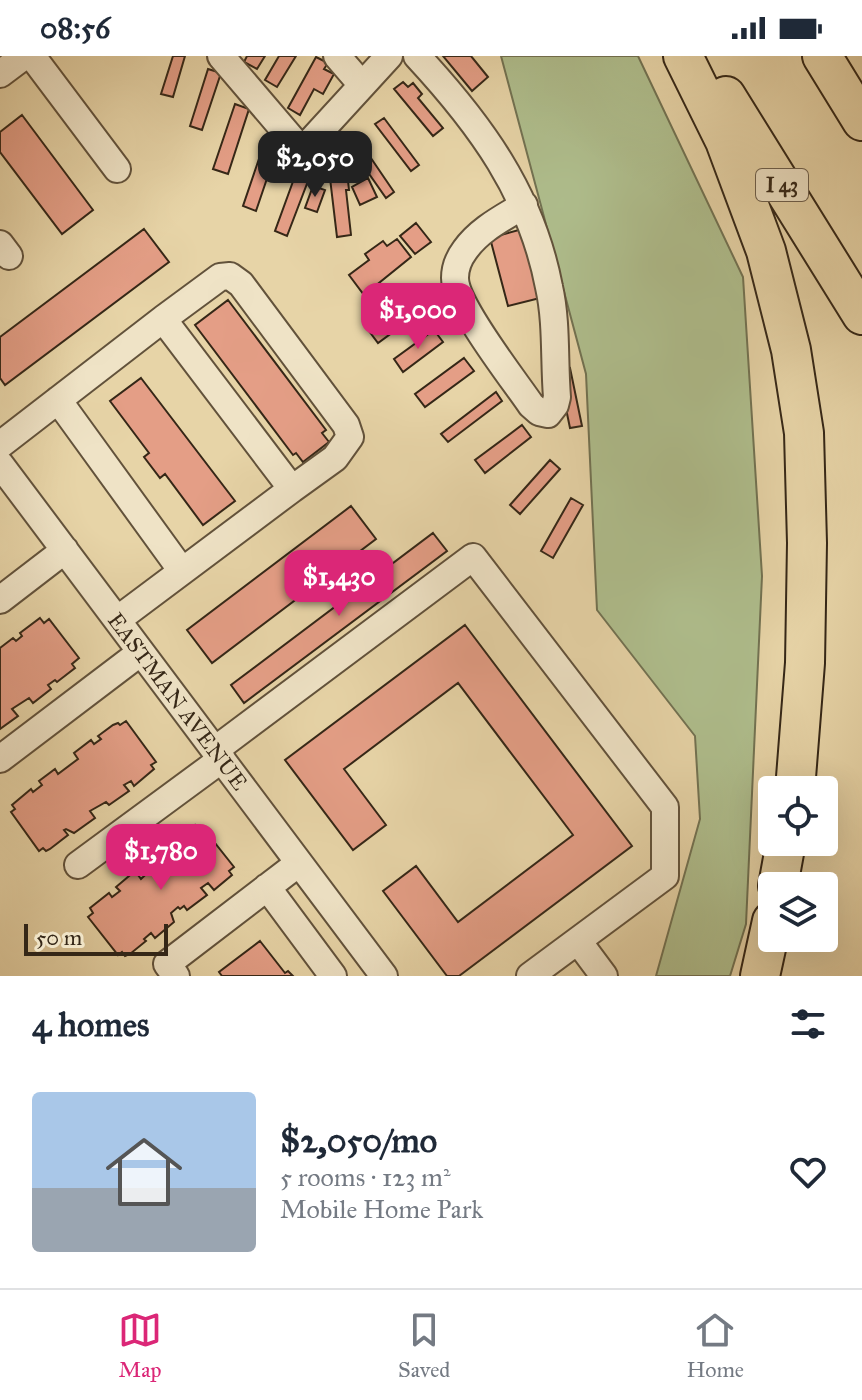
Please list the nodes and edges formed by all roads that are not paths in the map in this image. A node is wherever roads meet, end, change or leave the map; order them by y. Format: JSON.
{"nodes":[{"id":1,"x":24,"y":56,"type":"edge"},
{"id":2,"x":32,"y":56,"type":"edge"},
{"id":3,"x":221,"y":56,"type":"edge"},
{"id":4,"x":337,"y":56,"type":"edge"},
{"id":5,"x":389,"y":56,"type":"edge"},
{"id":6,"x":417,"y":56,"type":"edge"},
{"id":7,"x":683,"y":56,"type":"edge"},
{"id":8,"x":701,"y":56,"type":"edge"},
{"id":9,"x":822,"y":56,"type":"edge"},
{"id":10,"x":0,"y":74,"type":"edge"},
{"id":11,"x":362,"y":85,"type":"junction"},
{"id":12,"x":861,"y":119,"type":"edge"},
{"id":13,"x":117,"y":169,"type":"dead end"},
{"id":14,"x":524,"y":205,"type":"junction"},
{"id":15,"x":862,"y":315,"type":"edge"},
{"id":16,"x":163,"y":319,"type":"junction"},
{"id":17,"x":58,"y":400,"type":"junction"},
{"id":18,"x":0,"y":445,"type":"edge"},
{"id":19,"x":0,"y":464,"type":"edge"},
{"id":20,"x":292,"y":489,"type":"junction"},
{"id":21,"x":65,"y":550,"type":"junction"},
{"id":22,"x":182,"y":571,"type":"junction"},
{"id":23,"x":0,"y":600,"type":"edge"},
{"id":24,"x":117,"y":620,"type":"junction"},
{"id":25,"x":141,"y":652,"type":"junction"},
{"id":26,"x":218,"y":755,"type":"junction"},
{"id":27,"x":0,"y":759,"type":"edge"},
{"id":28,"x":796,"y":776,"type":"edge"},
{"id":29,"x":299,"y":863,"type":"junction"},
{"id":30,"x":78,"y":865,"type":"dead end"},
{"id":31,"x":267,"y":887,"type":"junction"},
{"id":32,"x":578,"y":941,"type":"junction"},
{"id":33,"x":765,"y":952,"type":"edge"},
{"id":34,"x":787,"y":952,"type":"edge"},
{"id":35,"x":176,"y":976,"type":"edge"},
{"id":36,"x":333,"y":976,"type":"edge"},
{"id":37,"x":384,"y":976,"type":"edge"},
{"id":38,"x":530,"y":976,"type":"edge"},
{"id":39,"x":604,"y":976,"type":"edge"},
{"id":40,"x":760,"y":976,"type":"edge"},
{"id":41,"x":786,"y":976,"type":"edge"}],
"edges":[{"from":1,"to":10,"type":"street"},
{"from":2,"to":13,"type":"street"},
{"from":3,"to":11,"type":"street"},
{"from":4,"to":11,"type":"street"},
{"from":5,"to":11,"type":"street"},
{"from":6,"to":14,"type":"street"},
{"from":7,"to":28,"type":"highway"},
{"from":8,"to":15,"type":"highway","number":"I 43"},
{"from":9,"to":12,"type":"highway"},
{"from":14,"to":14,"type":"street"},
{"from":16,"to":17,"type":"street"},
{"from":16,"to":20,"type":"street"},
{"from":16,"to":20,"type":"street"},
{"from":17,"to":18,"type":"street"},
{"from":17,"to":22,"type":"street"},
{"from":19,"to":21,"type":"street","name":"EASTMAN AVENUE"},
{"from":20,"to":22,"type":"street"},
{"from":21,"to":23,"type":"street"},
{"from":21,"to":24,"type":"street","name":"EASTMAN AVENUE"},
{"from":22,"to":24,"type":"street"},
{"from":24,"to":25,"type":"street","name":"EASTMAN AVENUE"},
{"from":25,"to":26,"type":"street","name":"EASTMAN AVENUE"},
{"from":25,"to":27,"type":"street"},
{"from":26,"to":29,"type":"street","name":"EASTMAN AVENUE"},
{"from":26,"to":30,"type":"street"},
{"from":26,"to":32,"type":"street"},
{"from":29,"to":31,"type":"street"},
{"from":29,"to":37,"type":"street","name":"EASTMAN AVENUE"},
{"from":31,"to":35,"type":"street"},
{"from":31,"to":36,"type":"street"},
{"from":32,"to":38,"type":"street"},
{"from":32,"to":39,"type":"street"},
{"from":33,"to":40,"type":"highway"},
{"from":34,"to":41,"type":"highway"}]}
